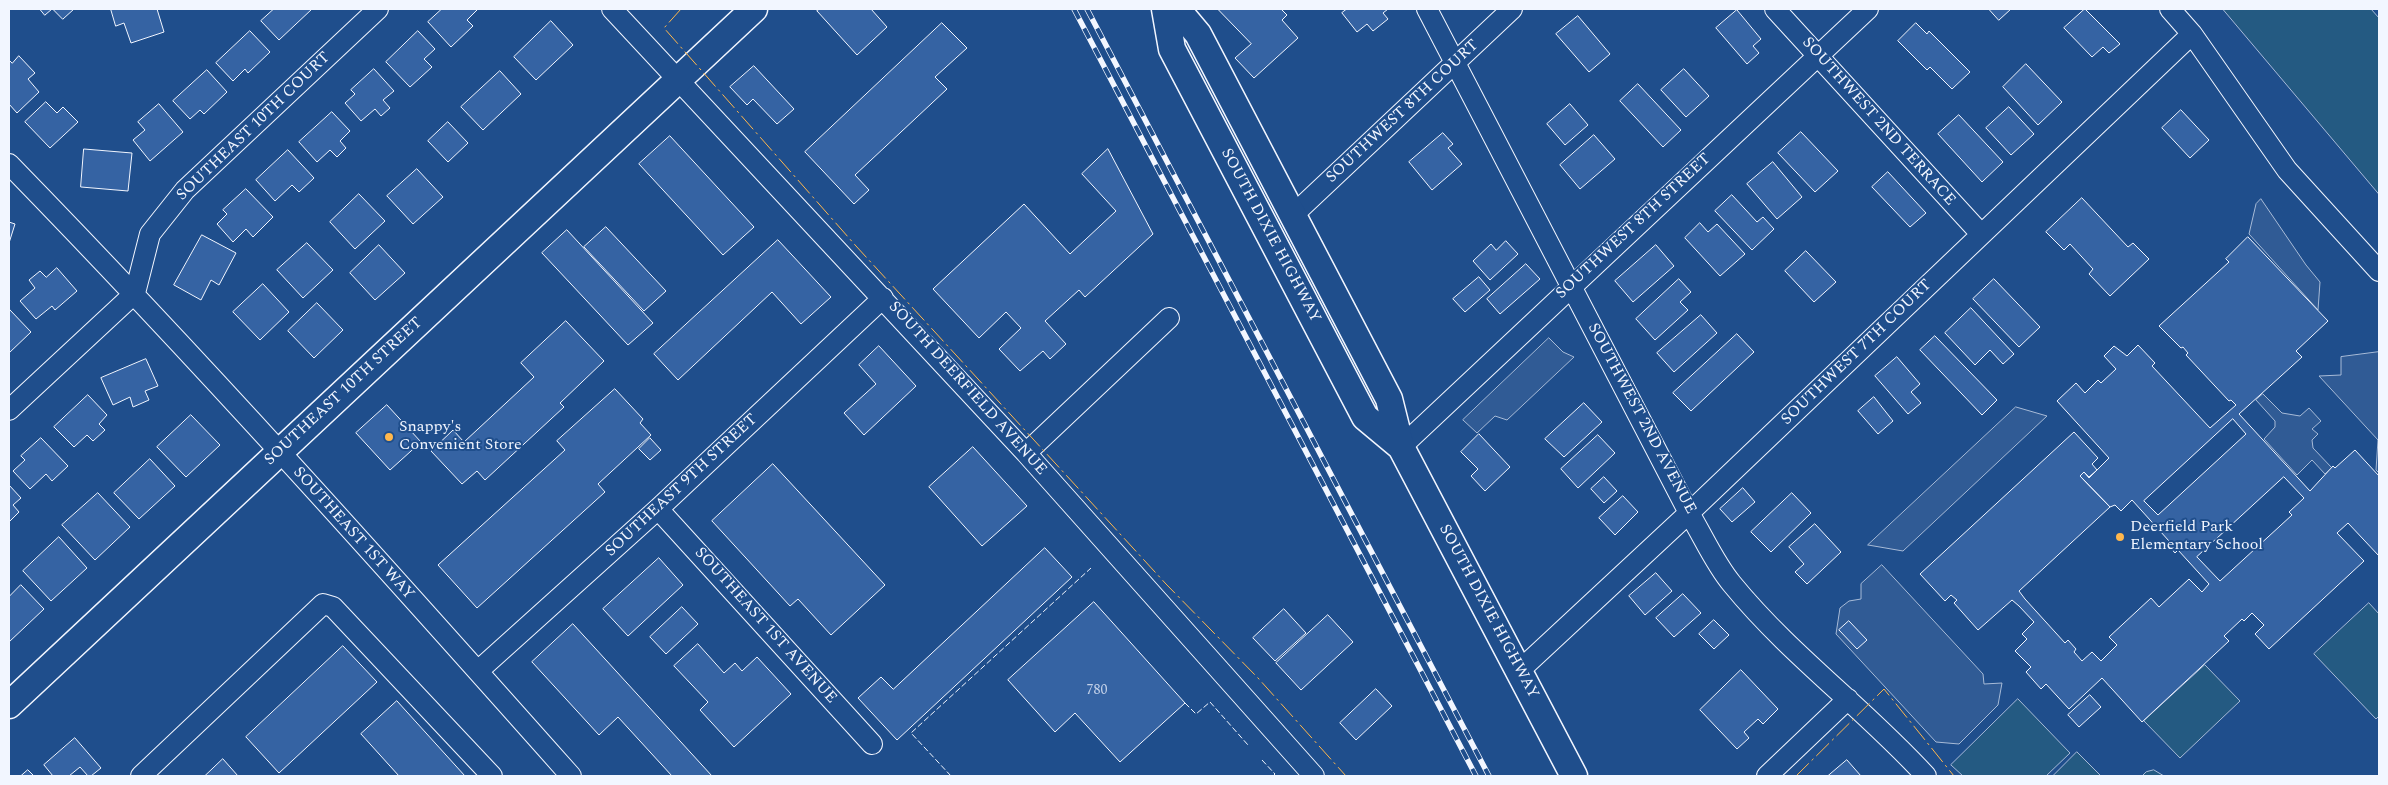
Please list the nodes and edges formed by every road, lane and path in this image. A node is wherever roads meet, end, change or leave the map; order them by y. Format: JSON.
{"nodes":[{"id":1,"x":378,"y":9,"type":"edge"},
{"id":2,"x":612,"y":9,"type":"edge"},
{"id":3,"x":754,"y":9,"type":"edge"},
{"id":4,"x":1166,"y":9,"type":"edge"},
{"id":5,"x":1177,"y":9,"type":"edge"},
{"id":6,"x":1427,"y":9,"type":"edge"},
{"id":7,"x":1512,"y":9,"type":"edge"},
{"id":8,"x":1775,"y":9,"type":"edge"},
{"id":9,"x":1868,"y":9,"type":"edge"},
{"id":10,"x":2170,"y":9,"type":"edge"},
{"id":11,"x":2192,"y":34,"type":"junction"},
{"id":12,"x":1816,"y":55,"type":"junction"},
{"id":13,"x":1455,"y":63,"type":"junction"},
{"id":14,"x":678,"y":80,"type":"junction"},
{"id":15,"x":9,"y":164,"type":"edge"},
{"id":16,"x":1293,"y":215,"type":"junction"},
{"id":17,"x":1981,"y":234,"type":"junction"},
{"id":18,"x":2379,"y":271,"type":"edge"},
{"id":19,"x":1571,"y":286,"type":"junction"},
{"id":20,"x":135,"y":293,"type":"junction"},
{"id":21,"x":883,"y":298,"type":"junction"},
{"id":22,"x":1169,"y":318,"type":"dead end"},
{"id":23,"x":9,"y":410,"type":"edge"},
{"id":24,"x":1401,"y":447,"type":"junction"},
{"id":25,"x":279,"y":453,"type":"junction"},
{"id":26,"x":1026,"y":453,"type":"junction"},
{"id":27,"x":658,"y":509,"type":"junction"},
{"id":28,"x":1690,"y":513,"type":"junction"},
{"id":29,"x":478,"y":671,"type":"junction"},
{"id":30,"x":1518,"y":671,"type":"junction"},
{"id":31,"x":1848,"y":699,"type":"junction"},
{"id":32,"x":9,"y":705,"type":"edge"},
{"id":33,"x":872,"y":744,"type":"dead end"},
{"id":34,"x":141,"y":776,"type":"edge"},
{"id":35,"x":492,"y":776,"type":"edge"},
{"id":36,"x":571,"y":776,"type":"edge"},
{"id":37,"x":1314,"y":776,"type":"edge"},
{"id":38,"x":1574,"y":776,"type":"edge"},
{"id":39,"x":1767,"y":776,"type":"edge"},
{"id":40,"x":1926,"y":776,"type":"edge"}],
"edges":[{"from":1,"to":20,"type":"street","name":"SOUTHEAST 10TH COURT"},
{"from":2,"to":14,"type":"street","name":"SOUTH DEERFIELD AVENUE"},
{"from":3,"to":14,"type":"main road","name":"SOUTHEAST 10TH STREET"},
{"from":4,"to":24,"type":"main road","name":"SOUTH DIXIE HIGHWAY"},
{"from":5,"to":16,"type":"main road","name":"SOUTH DIXIE HIGHWAY"},
{"from":6,"to":13,"type":"street","name":"SOUTHWEST 2ND AVENUE"},
{"from":7,"to":13,"type":"street","name":"SOUTHWEST 8TH COURT"},
{"from":8,"to":12,"type":"street","name":"SOUTHWEST 2ND TERRACE"},
{"from":9,"to":12,"type":"street","name":"SOUTHWEST 8TH STREET"},
{"from":10,"to":11,"type":"street"},
{"from":11,"to":17,"type":"street","name":"SOUTHWEST 7TH COURT"},
{"from":11,"to":18,"type":"street"},
{"from":12,"to":17,"type":"street","name":"SOUTHWEST 2ND TERRACE"},
{"from":12,"to":19,"type":"street","name":"SOUTHWEST 8TH STREET"},
{"from":13,"to":16,"type":"street","name":"SOUTHWEST 8TH COURT"},
{"from":13,"to":19,"type":"street","name":"SOUTHWEST 2ND AVENUE"},
{"from":14,"to":21,"type":"street","name":"SOUTH DEERFIELD AVENUE"},
{"from":14,"to":25,"type":"main road","name":"SOUTHEAST 10TH STREET"},
{"from":15,"to":20,"type":"street","name":"SOUTHEAST 1ST WAY"},
{"from":16,"to":24,"type":"main road","name":"SOUTH DIXIE HIGHWAY"},
{"from":17,"to":28,"type":"street","name":"SOUTHWEST 7TH COURT"},
{"from":19,"to":24,"type":"street","name":"SOUTHWEST 8TH STREET"},
{"from":19,"to":28,"type":"street","name":"SOUTHWEST 2ND AVENUE"},
{"from":20,"to":23,"type":"street"},
{"from":20,"to":25,"type":"street","name":"SOUTHEAST 1ST WAY"},
{"from":21,"to":26,"type":"street","name":"SOUTH DEERFIELD AVENUE"},
{"from":21,"to":27,"type":"street","name":"SOUTHEAST 9TH STREET"},
{"from":22,"to":26,"type":"street"},
{"from":24,"to":30,"type":"main road","name":"SOUTH DIXIE HIGHWAY"},
{"from":25,"to":29,"type":"street","name":"SOUTHEAST 1ST WAY"},
{"from":25,"to":32,"type":"main road","name":"SOUTHEAST 10TH STREET"},
{"from":26,"to":37,"type":"street","name":"SOUTH DEERFIELD AVENUE"},
{"from":27,"to":29,"type":"street","name":"SOUTHEAST 9TH STREET"},
{"from":27,"to":33,"type":"street","name":"SOUTHEAST 1ST AVENUE"},
{"from":28,"to":30,"type":"street","name":"SOUTHWEST 7TH COURT"},
{"from":28,"to":31,"type":"street","name":"SOUTHWEST 2ND AVENUE"},
{"from":29,"to":36,"type":"street","name":"SOUTHEAST 1ST WAY"},
{"from":30,"to":38,"type":"main road","name":"SOUTH DIXIE HIGHWAY"},
{"from":31,"to":39,"type":"street"},
{"from":31,"to":40,"type":"street","name":"SOUTHWEST 2ND AVENUE"},
{"from":34,"to":35,"type":"street"}]}
